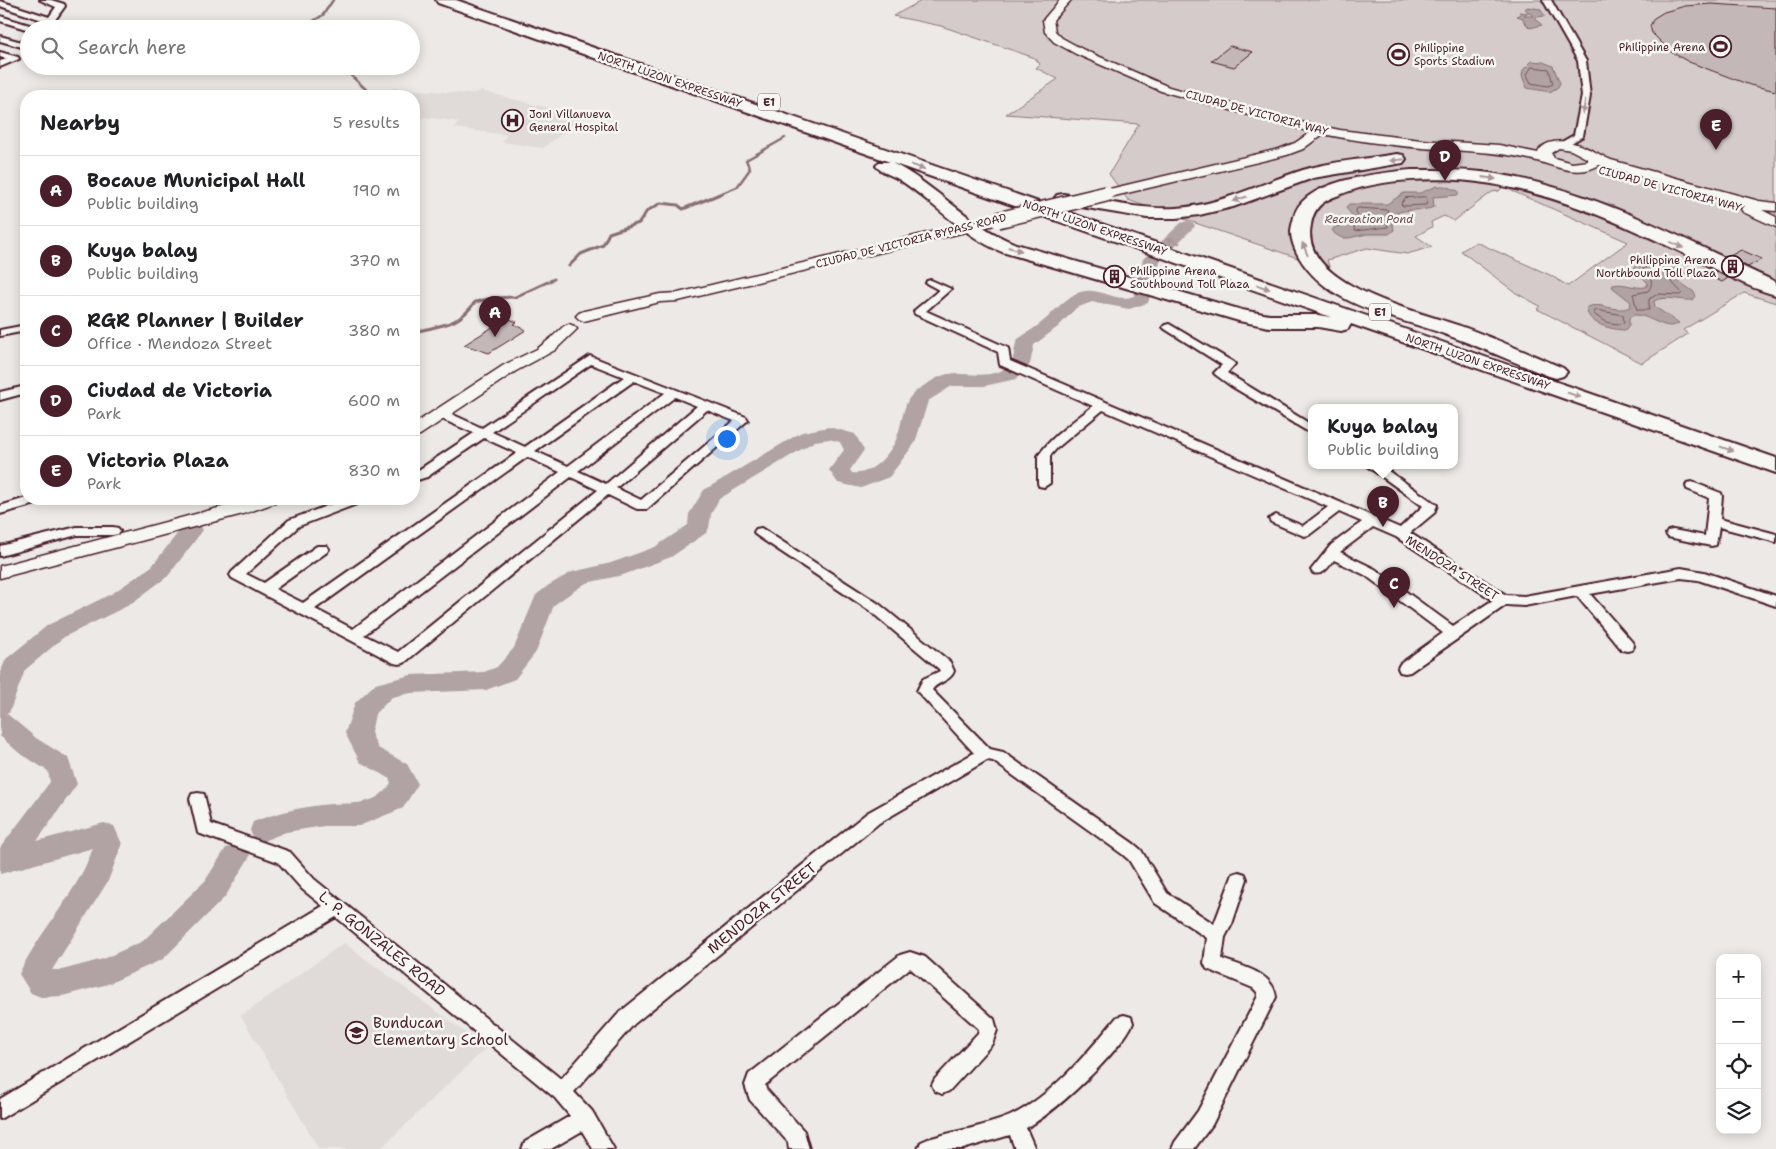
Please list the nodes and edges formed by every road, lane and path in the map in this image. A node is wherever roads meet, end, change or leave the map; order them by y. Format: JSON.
{"nodes":[{"id":1,"x":8,"y":0,"type":"edge"},
{"id":2,"x":44,"y":0,"type":"edge"},
{"id":3,"x":432,"y":0,"type":"edge"},
{"id":4,"x":443,"y":0,"type":"edge"},
{"id":5,"x":478,"y":0,"type":"edge"},
{"id":6,"x":1066,"y":0,"type":"edge"},
{"id":7,"x":1077,"y":0,"type":"edge"},
{"id":8,"x":1547,"y":0,"type":"edge"},
{"id":9,"x":0,"y":2,"type":"edge"},
{"id":10,"x":489,"y":15,"type":"junction"},
{"id":11,"x":0,"y":18,"type":"edge"},
{"id":12,"x":51,"y":20,"type":"joint"},
{"id":13,"x":1053,"y":20,"type":"junction"},
{"id":14,"x":20,"y":25,"type":"edge"},
{"id":15,"x":0,"y":38,"type":"edge"},
{"id":16,"x":20,"y":44,"type":"edge"},
{"id":17,"x":0,"y":54,"type":"edge"},
{"id":18,"x":20,"y":57,"type":"edge"},
{"id":19,"x":15,"y":59,"type":"junction"},
{"id":20,"x":0,"y":64,"type":"edge"},
{"id":21,"x":674,"y":82,"type":"junction"},
{"id":22,"x":1288,"y":123,"type":"junction"},
{"id":23,"x":1316,"y":129,"type":"junction"},
{"id":24,"x":1340,"y":134,"type":"junction"},
{"id":25,"x":1293,"y":144,"type":"junction"},
{"id":26,"x":1558,"y":146,"type":"junction"},
{"id":27,"x":1499,"y":149,"type":"junction"},
{"id":28,"x":1595,"y":158,"type":"junction"},
{"id":29,"x":1548,"y":159,"type":"junction"},
{"id":30,"x":1582,"y":167,"type":"junction"},
{"id":31,"x":1039,"y":195,"type":"junction"},
{"id":32,"x":1776,"y":207,"type":"edge"},
{"id":33,"x":1757,"y":208,"type":"junction"},
{"id":34,"x":1776,"y":223,"type":"edge"},
{"id":35,"x":972,"y":226,"type":"junction"},
{"id":36,"x":1146,"y":239,"type":"junction"},
{"id":37,"x":1190,"y":254,"type":"junction"},
{"id":38,"x":1776,"y":273,"type":"edge"},
{"id":39,"x":931,"y":283,"type":"dead end"},
{"id":40,"x":1776,"y":289,"type":"edge"},
{"id":41,"x":1169,"y":327,"type":"dead end"},
{"id":42,"x":20,"y":329,"type":"edge"},
{"id":43,"x":0,"y":333,"type":"edge"},
{"id":44,"x":1006,"y":365,"type":"joint"},
{"id":45,"x":1563,"y":375,"type":"junction"},
{"id":46,"x":632,"y":377,"type":"junction"},
{"id":47,"x":1034,"y":378,"type":"joint"},
{"id":48,"x":1528,"y":379,"type":"junction"},
{"id":49,"x":20,"y":391,"type":"edge"},
{"id":50,"x":673,"y":393,"type":"junction"},
{"id":51,"x":0,"y":396,"type":"edge"},
{"id":52,"x":1100,"y":406,"type":"junction"},
{"id":53,"x":704,"y":407,"type":"junction"},
{"id":54,"x":441,"y":414,"type":"junction"},
{"id":55,"x":420,"y":427,"type":"edge"},
{"id":56,"x":1308,"y":428,"type":"edge"},
{"id":57,"x":483,"y":433,"type":"junction"},
{"id":58,"x":1776,"y":448,"type":"edge"},
{"id":59,"x":526,"y":452,"type":"junction"},
{"id":60,"x":1776,"y":466,"type":"edge"},
{"id":61,"x":1377,"y":469,"type":"edge"},
{"id":62,"x":568,"y":472,"type":"junction"},
{"id":63,"x":420,"y":475,"type":"edge"},
{"id":64,"x":1044,"y":483,"type":"dead end"},
{"id":65,"x":1692,"y":486,"type":"dead end"},
{"id":66,"x":607,"y":489,"type":"junction"},
{"id":67,"x":20,"y":504,"type":"edge"},
{"id":68,"x":230,"y":505,"type":"edge"},
{"id":69,"x":341,"y":505,"type":"edge"},
{"id":70,"x":1338,"y":506,"type":"junction"},
{"id":71,"x":0,"y":510,"type":"edge"},
{"id":72,"x":1276,"y":519,"type":"dead end"},
{"id":73,"x":1372,"y":521,"type":"junction"},
{"id":74,"x":1713,"y":521,"type":"junction"},
{"id":75,"x":164,"y":524,"type":"junction"},
{"id":76,"x":113,"y":531,"type":"junction"},
{"id":77,"x":761,"y":532,"type":"dead end"},
{"id":78,"x":1401,"y":534,"type":"junction"},
{"id":79,"x":1673,"y":534,"type":"dead end"},
{"id":80,"x":1776,"y":538,"type":"edge"},
{"id":81,"x":322,"y":549,"type":"dead end"},
{"id":82,"x":0,"y":551,"type":"edge"},
{"id":83,"x":1332,"y":553,"type":"junction"},
{"id":84,"x":0,"y":561,"type":"edge"},
{"id":85,"x":1318,"y":570,"type":"dead end"},
{"id":86,"x":0,"y":572,"type":"edge"},
{"id":87,"x":264,"y":590,"type":"junction"},
{"id":88,"x":1579,"y":590,"type":"junction"},
{"id":89,"x":1503,"y":600,"type":"junction"},
{"id":90,"x":1776,"y":600,"type":"edge"},
{"id":91,"x":304,"y":610,"type":"junction"},
{"id":92,"x":1452,"y":633,"type":"junction"},
{"id":93,"x":353,"y":636,"type":"junction"},
{"id":94,"x":1627,"y":646,"type":"dead end"},
{"id":95,"x":1405,"y":668,"type":"dead end"},
{"id":96,"x":985,"y":754,"type":"junction"},
{"id":97,"x":198,"y":799,"type":"dead end"},
{"id":98,"x":1239,"y":879,"type":"dead end"},
{"id":99,"x":337,"y":907,"type":"junction"},
{"id":100,"x":1216,"y":935,"type":"junction"},
{"id":101,"x":1124,"y":1024,"type":"dead end"},
{"id":102,"x":942,"y":1085,"type":"dead end"},
{"id":103,"x":562,"y":1092,"type":"junction"},
{"id":104,"x":0,"y":1110,"type":"edge"},
{"id":105,"x":585,"y":1118,"type":"junction"},
{"id":106,"x":1014,"y":1124,"type":"junction"},
{"id":107,"x":532,"y":1149,"type":"edge"},
{"id":108,"x":604,"y":1149,"type":"edge"},
{"id":109,"x":799,"y":1149,"type":"edge"},
{"id":110,"x":928,"y":1149,"type":"edge"},
{"id":111,"x":1025,"y":1149,"type":"edge"},
{"id":112,"x":1182,"y":1149,"type":"edge"}],
"edges":[{"from":1,"to":9,"type":"street"},
{"from":2,"to":12,"type":"street"},
{"from":3,"to":10,"type":"highway"},
{"from":4,"to":10,"type":"highway","name":"NORTH LUZON EXPRESSWAY","number":"E1"},
{"from":5,"to":31,"type":"highway","name":"NORTH LUZON EXPRESSWAY","number":"E1"},
{"from":6,"to":13,"type":"main road"},
{"from":7,"to":13,"type":"main road"},
{"from":8,"to":26,"type":"street","one_way":true},
{"from":9,"to":12,"type":"street"},
{"from":10,"to":21,"type":"highway","name":"NORTH LUZON EXPRESSWAY","number":"E1"},
{"from":11,"to":14,"type":"street"},
{"from":13,"to":22,"type":"main road","name":"CIUDAD DE VICTORIA WAY"},
{"from":15,"to":16,"type":"street"},
{"from":17,"to":19,"type":"street"},
{"from":18,"to":19,"type":"street"},
{"from":19,"to":20,"type":"street"},
{"from":21,"to":35,"type":"highway"},
{"from":21,"to":36,"type":"highway","name":"NORTH LUZON EXPRESSWAY","number":"E1","one_way":true},
{"from":22,"to":23,"type":"main road","name":"CIUDAD DE VICTORIA WAY"},
{"from":22,"to":25,"type":"main road"},
{"from":23,"to":24,"type":"main road","name":"CIUDAD DE VICTORIA WAY"},
{"from":23,"to":25,"type":"main road","name":"CIUDAD DE VICTORIA BYPASS ROAD"},
{"from":24,"to":25,"type":"main road"},
{"from":24,"to":27,"type":"main road","name":"CIUDAD DE VICTORIA WAY"},
{"from":25,"to":35,"type":"main road","name":"CIUDAD DE VICTORIA BYPASS ROAD","bridge":true},
{"from":26,"to":27,"type":"main road","name":"CIUDAD DE VICTORIA WAY"},
{"from":26,"to":28,"type":"main road","name":"CIUDAD DE VICTORIA WAY"},
{"from":26,"to":29,"type":"main road"},
{"from":27,"to":29,"type":"main road","name":"CIUDAD DE VICTORIA WAY"},
{"from":28,"to":30,"type":"main road"},
{"from":28,"to":33,"type":"main road","name":"CIUDAD DE VICTORIA WAY"},
{"from":29,"to":30,"type":"main road","name":"CIUDAD DE VICTORIA WAY"},
{"from":30,"to":33,"type":"main road","name":"CIUDAD DE VICTORIA WAY"},
{"from":31,"to":36,"type":"highway","name":"NORTH LUZON EXPRESSWAY","number":"E1"},
{"from":38,"to":31,"type":"highway","one_way":true},
{"from":32,"to":33,"type":"main road"},
{"from":33,"to":34,"type":"main road"},
{"from":35,"to":48,"type":"highway","one_way":true},
{"from":35,"to":54,"type":"main road","name":"CIUDAD DE VICTORIA BYPASS ROAD"},
{"from":36,"to":37,"type":"highway","name":"NORTH LUZON EXPRESSWAY","number":"E1"},
{"from":37,"to":45,"type":"highway","name":"NORTH LUZON EXPRESSWAY","number":"E1"},
{"from":37,"to":48,"type":"highway","name":"NORTH LUZON EXPRESSWAY","number":"E1","one_way":true},
{"from":39,"to":44,"type":"street"},
{"from":45,"to":40,"type":"highway","one_way":true},
{"from":41,"to":56,"type":"street"},
{"from":42,"to":43,"type":"street"},
{"from":44,"to":47,"type":"street"},
{"from":45,"to":58,"type":"highway","name":"NORTH LUZON EXPRESSWAY","number":"E1"},
{"from":46,"to":50,"type":"street"},
{"from":46,"to":57,"type":"street"},
{"from":46,"to":59,"type":"street"},
{"from":47,"to":52,"type":"street","name":"MENDOZA STREET"},
{"from":48,"to":60,"type":"highway","name":"NORTH LUZON EXPRESSWAY","number":"E1","one_way":true},
{"from":49,"to":51,"type":"street"},
{"from":50,"to":53,"type":"street"},
{"from":50,"to":62,"type":"street"},
{"from":52,"to":64,"type":"street"},
{"from":52,"to":70,"type":"street","name":"MENDOZA STREET"},
{"from":53,"to":66,"type":"street"},
{"from":53,"to":66,"type":"street"},
{"from":54,"to":55,"type":"main road"},
{"from":54,"to":57,"type":"street"},
{"from":57,"to":59,"type":"street"},
{"from":57,"to":63,"type":"street"},
{"from":59,"to":62,"type":"street"},
{"from":59,"to":91,"type":"street"},
{"from":61,"to":78,"type":"street"},
{"from":62,"to":66,"type":"street"},
{"from":62,"to":93,"type":"street"},
{"from":65,"to":74,"type":"street"},
{"from":66,"to":93,"type":"street"},
{"from":67,"to":71,"type":"street"},
{"from":68,"to":75,"type":"main road"},
{"from":69,"to":87,"type":"street"},
{"from":70,"to":72,"type":"street"},
{"from":70,"to":73,"type":"street","name":"MENDOZA STREET"},
{"from":73,"to":78,"type":"street","name":"MENDOZA STREET"},
{"from":73,"to":83,"type":"street"},
{"from":74,"to":79,"type":"street"},
{"from":74,"to":80,"type":"street"},
{"from":75,"to":76,"type":"main road"},
{"from":75,"to":86,"type":"main road"},
{"from":76,"to":82,"type":"street"},
{"from":76,"to":84,"type":"main road"},
{"from":77,"to":96,"type":"street"},
{"from":78,"to":89,"type":"street","name":"MENDOZA STREET"},
{"from":81,"to":87,"type":"street"},
{"from":83,"to":85,"type":"street"},
{"from":83,"to":92,"type":"street"},
{"from":87,"to":91,"type":"street"},
{"from":88,"to":89,"type":"street","name":"MENDOZA STREET"},
{"from":88,"to":90,"type":"street","name":"MENDOZA STREET"},
{"from":88,"to":94,"type":"street"},
{"from":89,"to":92,"type":"street"},
{"from":91,"to":93,"type":"street"},
{"from":92,"to":95,"type":"street"},
{"from":96,"to":100,"type":"street"},
{"from":96,"to":103,"type":"street","name":"MENDOZA STREET"},
{"from":97,"to":99,"type":"street","name":"L. P. GONZALES ROAD"},
{"from":98,"to":100,"type":"street"},
{"from":99,"to":103,"type":"street","name":"L. P. GONZALES ROAD"},
{"from":99,"to":104,"type":"street"},
{"from":100,"to":112,"type":"street"},
{"from":101,"to":106,"type":"street"},
{"from":102,"to":109,"type":"street"},
{"from":103,"to":105,"type":"street","name":"L. P. GONZALES ROAD"},
{"from":105,"to":107,"type":"street"},
{"from":105,"to":108,"type":"street","name":"L. P. GONZALES ROAD"},
{"from":106,"to":110,"type":"street"},
{"from":106,"to":111,"type":"street"}]}
